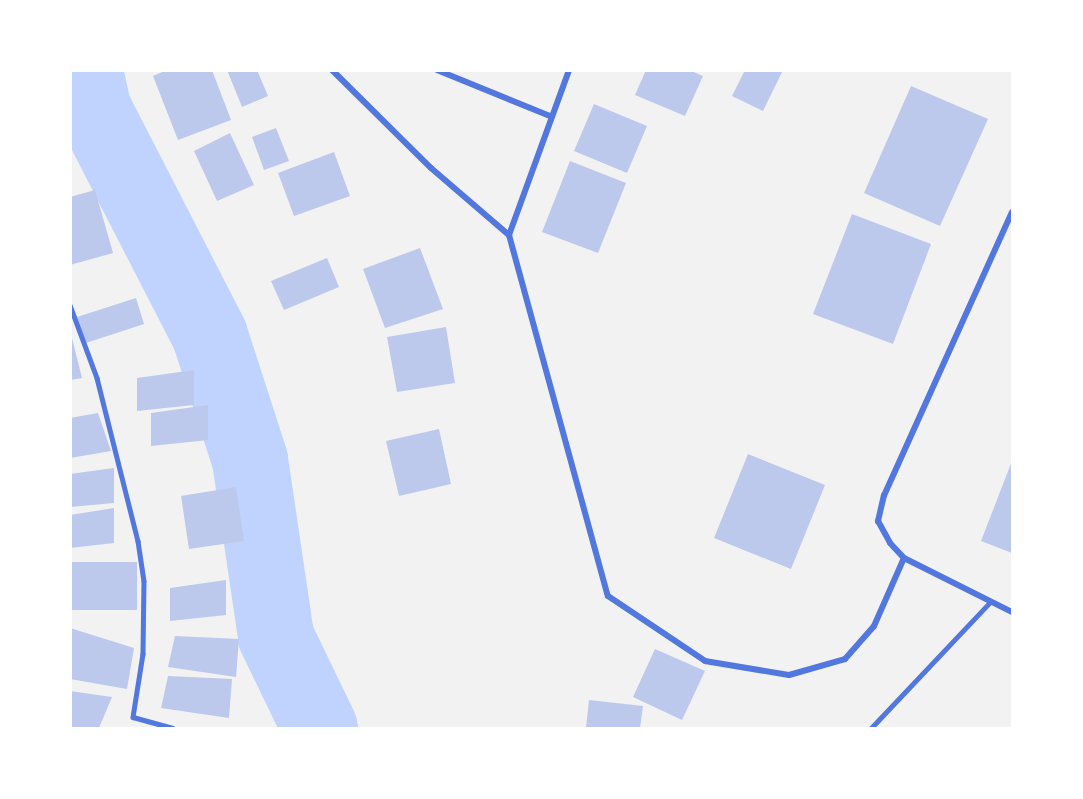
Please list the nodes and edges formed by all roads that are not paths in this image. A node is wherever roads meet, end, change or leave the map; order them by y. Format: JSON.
{"nodes":[{"id":1,"x":332,"y":70,"type":"edge"},
{"id":2,"x":437,"y":70,"type":"edge"},
{"id":3,"x":569,"y":70,"type":"edge"},
{"id":4,"x":550,"y":116,"type":"junction"},
{"id":5,"x":1012,"y":212,"type":"edge"},
{"id":6,"x":509,"y":235,"type":"junction"},
{"id":7,"x":70,"y":305,"type":"edge"},
{"id":8,"x":904,"y":558,"type":"junction"},
{"id":9,"x":990,"y":602,"type":"junction"},
{"id":10,"x":1012,"y":612,"type":"edge"},
{"id":11,"x":173,"y":729,"type":"edge"},
{"id":12,"x":871,"y":729,"type":"edge"}],
"edges":[{"from":1,"to":6,"type":"street"},
{"from":2,"to":4,"type":"street"},
{"from":3,"to":4,"type":"street"},
{"from":4,"to":6,"type":"street"},
{"from":5,"to":8,"type":"street"},
{"from":6,"to":8,"type":"street"},
{"from":7,"to":11,"type":"lane"},
{"from":8,"to":9,"type":"street"},
{"from":9,"to":10,"type":"street"},
{"from":9,"to":12,"type":"lane"}]}
